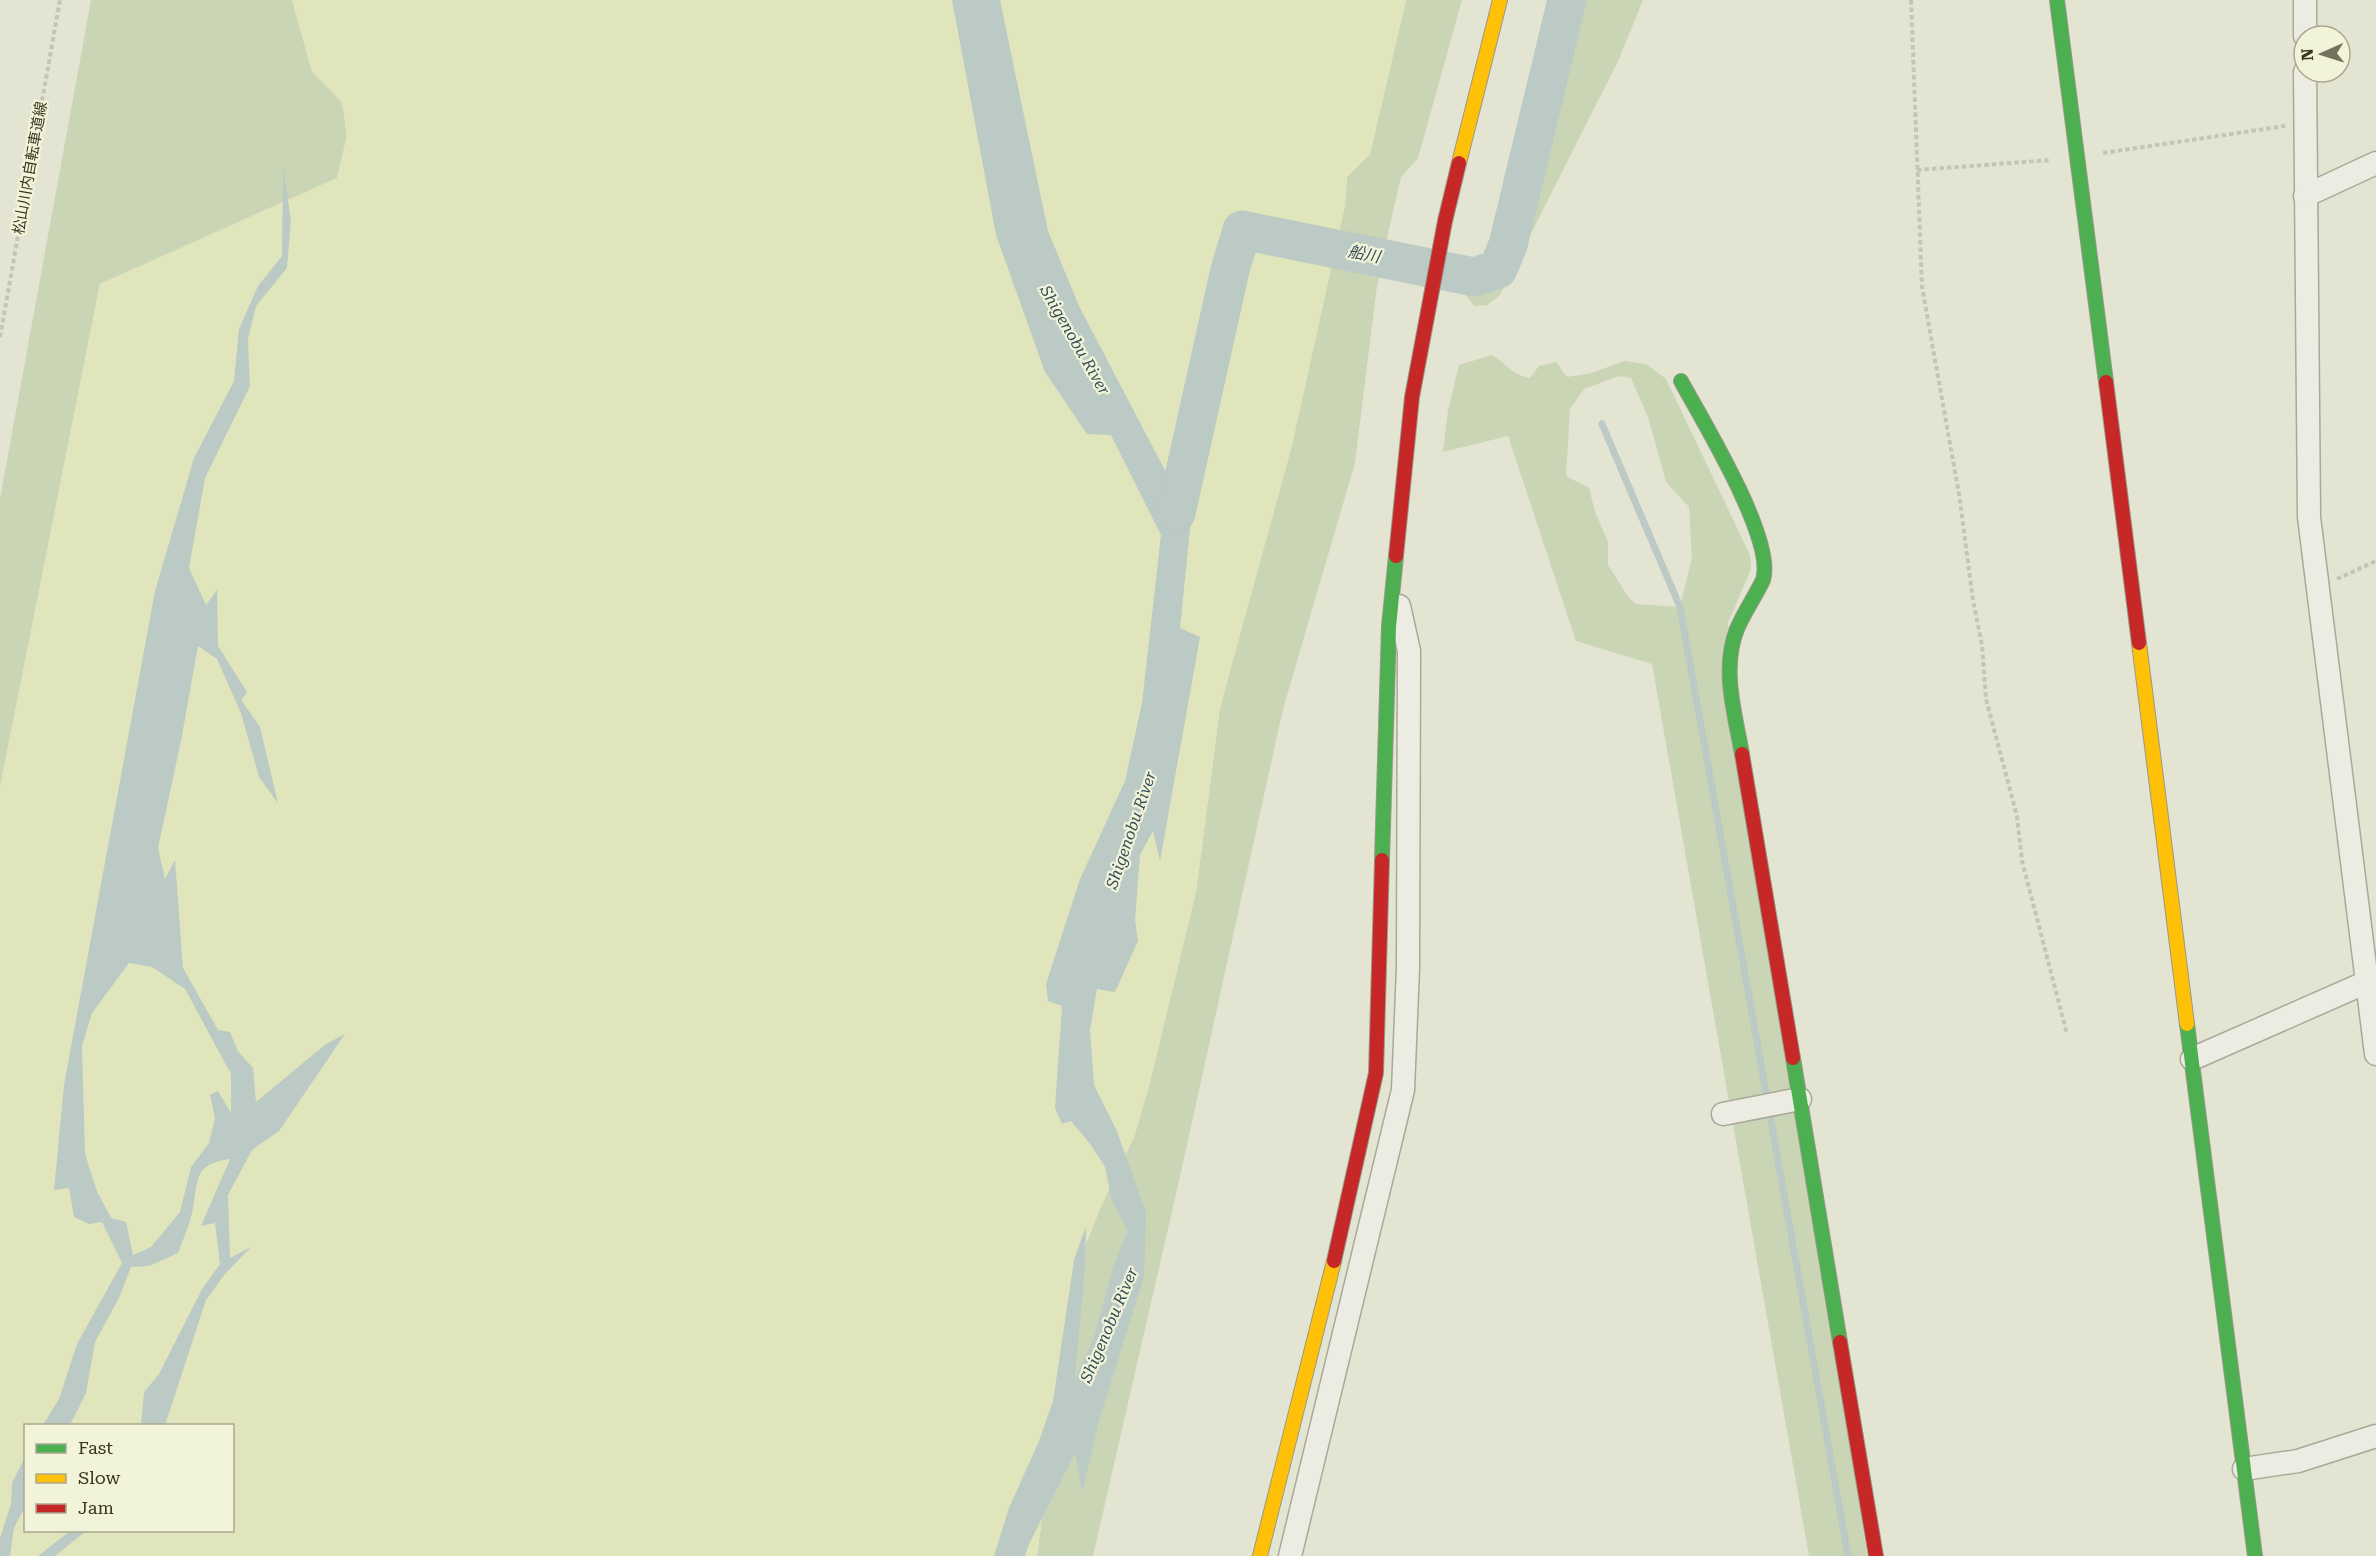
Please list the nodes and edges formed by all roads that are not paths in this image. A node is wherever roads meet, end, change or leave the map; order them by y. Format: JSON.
{"nodes":[{"id":1,"x":1500,"y":0,"type":"edge"},
{"id":2,"x":2057,"y":0,"type":"edge"},
{"id":3,"x":2305,"y":0,"type":"edge"},
{"id":4,"x":2305,"y":24,"type":"edge"},
{"id":5,"x":2305,"y":84,"type":"edge"},
{"id":6,"x":2376,"y":163,"type":"edge"},
{"id":7,"x":2305,"y":196,"type":"junction"},
{"id":8,"x":1680,"y":381,"type":"dead end"},
{"id":9,"x":1392,"y":576,"type":"junction"},
{"id":10,"x":2372,"y":980,"type":"edge"},
{"id":11,"x":2376,"y":1054,"type":"edge"},
{"id":12,"x":2192,"y":1059,"type":"junction"},
{"id":13,"x":1796,"y":1100,"type":"junction"},
{"id":14,"x":1726,"y":1114,"type":"dead end"},
{"id":15,"x":2376,"y":1436,"type":"edge"},
{"id":16,"x":2244,"y":1469,"type":"junction"},
{"id":17,"x":1260,"y":1556,"type":"edge"},
{"id":18,"x":1290,"y":1556,"type":"edge"},
{"id":19,"x":1876,"y":1556,"type":"edge"},
{"id":20,"x":2255,"y":1556,"type":"edge"}],
"edges":[{"from":1,"to":9,"type":"street"},
{"from":2,"to":12,"type":"street"},
{"from":3,"to":4,"type":"street"},
{"from":5,"to":7,"type":"street"},
{"from":6,"to":7,"type":"street"},
{"from":7,"to":10,"type":"street"},
{"from":8,"to":13,"type":"street"},
{"from":9,"to":17,"type":"street"},
{"from":9,"to":18,"type":"street"},
{"from":10,"to":11,"type":"street"},
{"from":10,"to":12,"type":"street"},
{"from":12,"to":16,"type":"street"},
{"from":13,"to":14,"type":"street"},
{"from":13,"to":19,"type":"street"},
{"from":15,"to":16,"type":"street"},
{"from":16,"to":20,"type":"street"}]}
